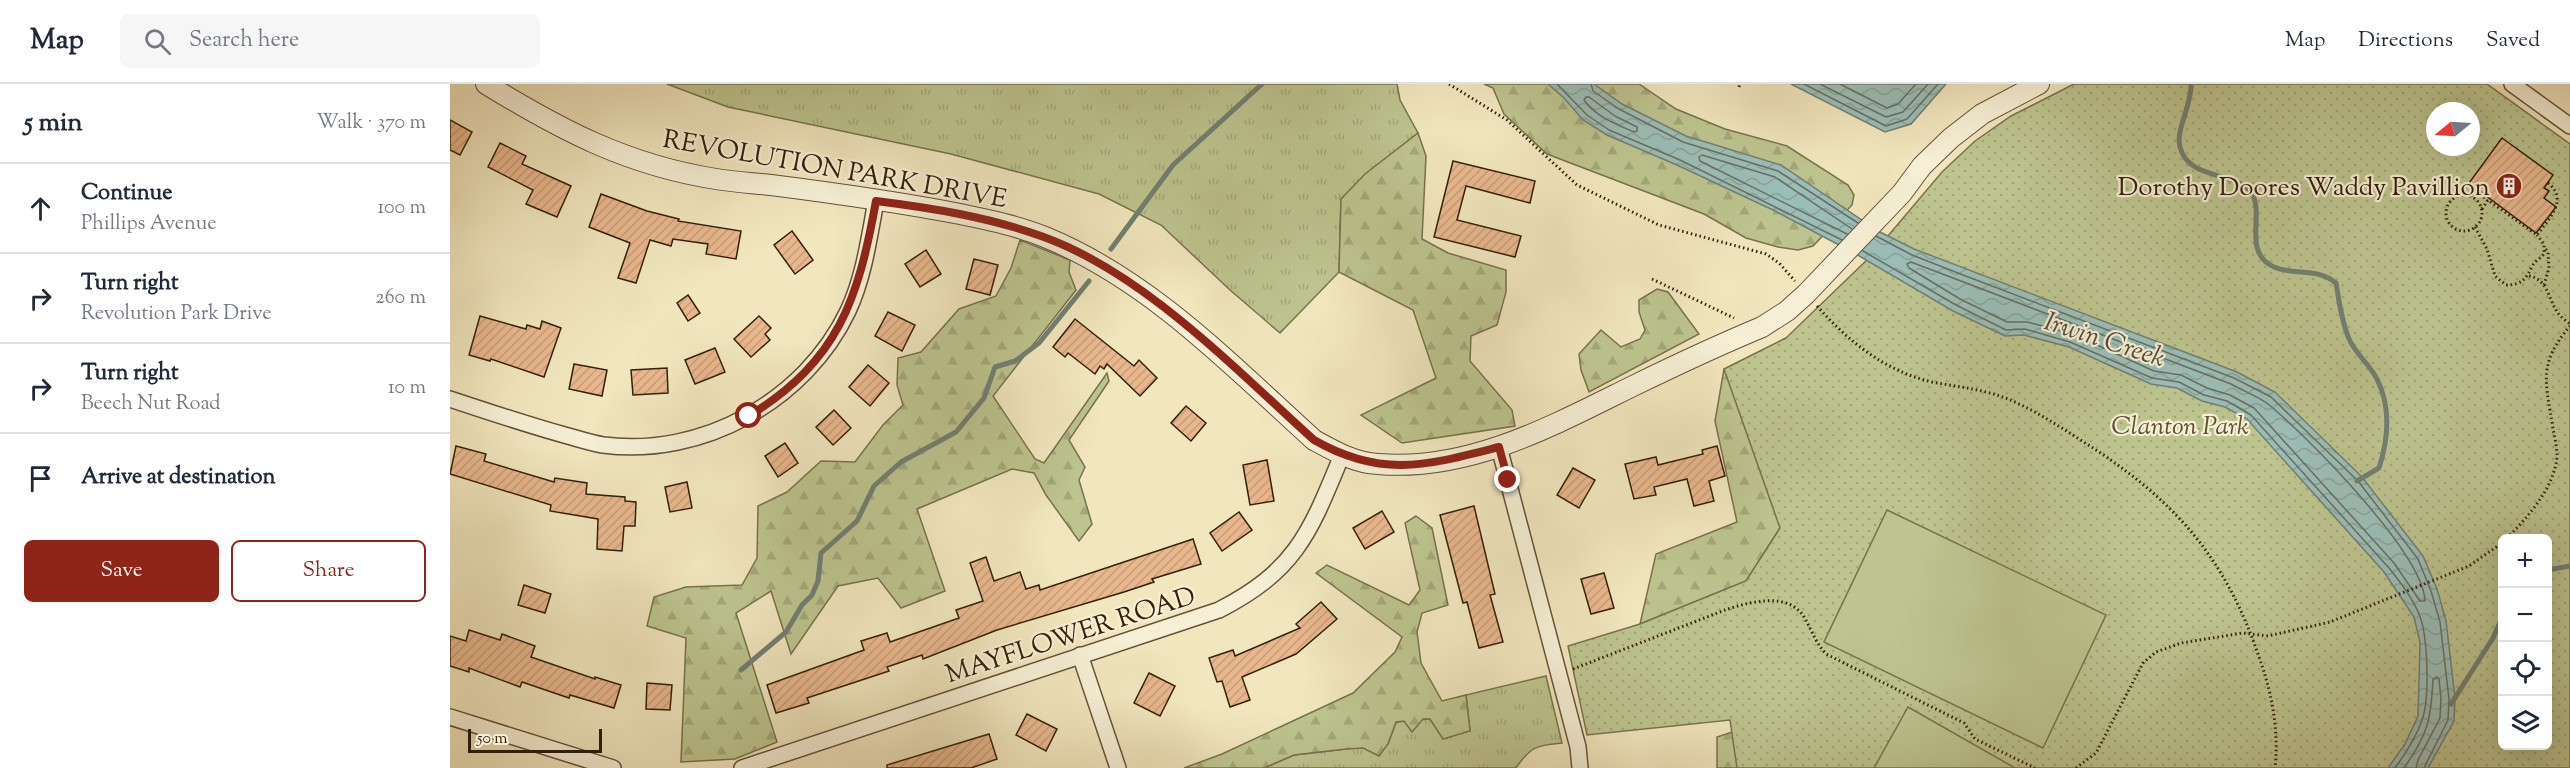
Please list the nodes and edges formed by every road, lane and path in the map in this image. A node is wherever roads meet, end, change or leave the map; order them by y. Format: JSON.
{"nodes":[{"id":1,"x":486,"y":84,"type":"edge"},
{"id":2,"x":1449,"y":84,"type":"edge"},
{"id":3,"x":2039,"y":84,"type":"edge"},
{"id":4,"x":2512,"y":84,"type":"edge"},
{"id":5,"x":2570,"y":126,"type":"edge"},
{"id":6,"x":2548,"y":183,"type":"dead end"},
{"id":7,"x":2470,"y":195,"type":"junction"},
{"id":8,"x":2488,"y":200,"type":"junction"},
{"id":9,"x":876,"y":201,"type":"junction"},
{"id":10,"x":2482,"y":209,"type":"junction"},
{"id":11,"x":2475,"y":227,"type":"junction"},
{"id":12,"x":2537,"y":235,"type":"junction"},
{"id":13,"x":2545,"y":249,"type":"junction"},
{"id":14,"x":2529,"y":276,"type":"junction"},
{"id":15,"x":1652,"y":279,"type":"dead end"},
{"id":16,"x":1799,"y":285,"type":"dead end"},
{"id":17,"x":2544,"y":285,"type":"junction"},
{"id":18,"x":1814,"y":302,"type":"dead end"},
{"id":19,"x":1737,"y":320,"type":"dead end"},
{"id":20,"x":2570,"y":325,"type":"edge"},
{"id":21,"x":450,"y":399,"type":"edge"},
{"id":22,"x":1499,"y":447,"type":"junction"},
{"id":23,"x":1342,"y":455,"type":"junction"},
{"id":24,"x":2510,"y":534,"type":"edge"},
{"id":25,"x":2498,"y":546,"type":"edge"},
{"id":26,"x":2251,"y":634,"type":"junction"},
{"id":27,"x":1080,"y":655,"type":"junction"},
{"id":28,"x":1569,"y":670,"type":"dead end"},
{"id":29,"x":450,"y":717,"type":"edge"},
{"id":30,"x":613,"y":768,"type":"edge"},
{"id":31,"x":742,"y":768,"type":"edge"},
{"id":32,"x":1118,"y":768,"type":"edge"},
{"id":33,"x":1580,"y":768,"type":"edge"},
{"id":34,"x":2035,"y":768,"type":"edge"},
{"id":35,"x":2076,"y":768,"type":"edge"},
{"id":36,"x":2275,"y":768,"type":"edge"}],
"edges":[{"from":1,"to":9,"type":"street","name":"REVOLUTION PARK DRIVE"},
{"from":2,"to":16,"type":"path"},
{"from":3,"to":22,"type":"street","name":"REVOLUTION PARK DRIVE"},
{"from":4,"to":5,"type":"street"},
{"from":6,"to":12,"type":"path"},
{"from":7,"to":8,"type":"path"},
{"from":7,"to":10,"type":"path"},
{"from":7,"to":11,"type":"path"},
{"from":8,"to":10,"type":"path"},
{"from":8,"to":12,"type":"path"},
{"from":9,"to":21,"type":"street"},
{"from":9,"to":23,"type":"street","name":"REVOLUTION PARK DRIVE"},
{"from":10,"to":11,"type":"path"},
{"from":11,"to":14,"type":"path"},
{"from":12,"to":13,"type":"path"},
{"from":13,"to":14,"type":"path"},
{"from":13,"to":17,"type":"path"},
{"from":14,"to":17,"type":"path"},
{"from":15,"to":19,"type":"path"},
{"from":17,"to":20,"type":"path"},
{"from":18,"to":26,"type":"path"},
{"from":20,"to":24,"type":"path"},
{"from":22,"to":23,"type":"street","name":"REVOLUTION PARK DRIVE"},
{"from":22,"to":33,"type":"street"},
{"from":23,"to":27,"type":"street","name":"MAYFLOWER ROAD"},
{"from":25,"to":26,"type":"path"},
{"from":26,"to":35,"type":"path"},
{"from":26,"to":36,"type":"path"},
{"from":27,"to":31,"type":"street","name":"MAYFLOWER ROAD"},
{"from":27,"to":32,"type":"street"},
{"from":28,"to":34,"type":"path"},
{"from":29,"to":30,"type":"street"}]}
